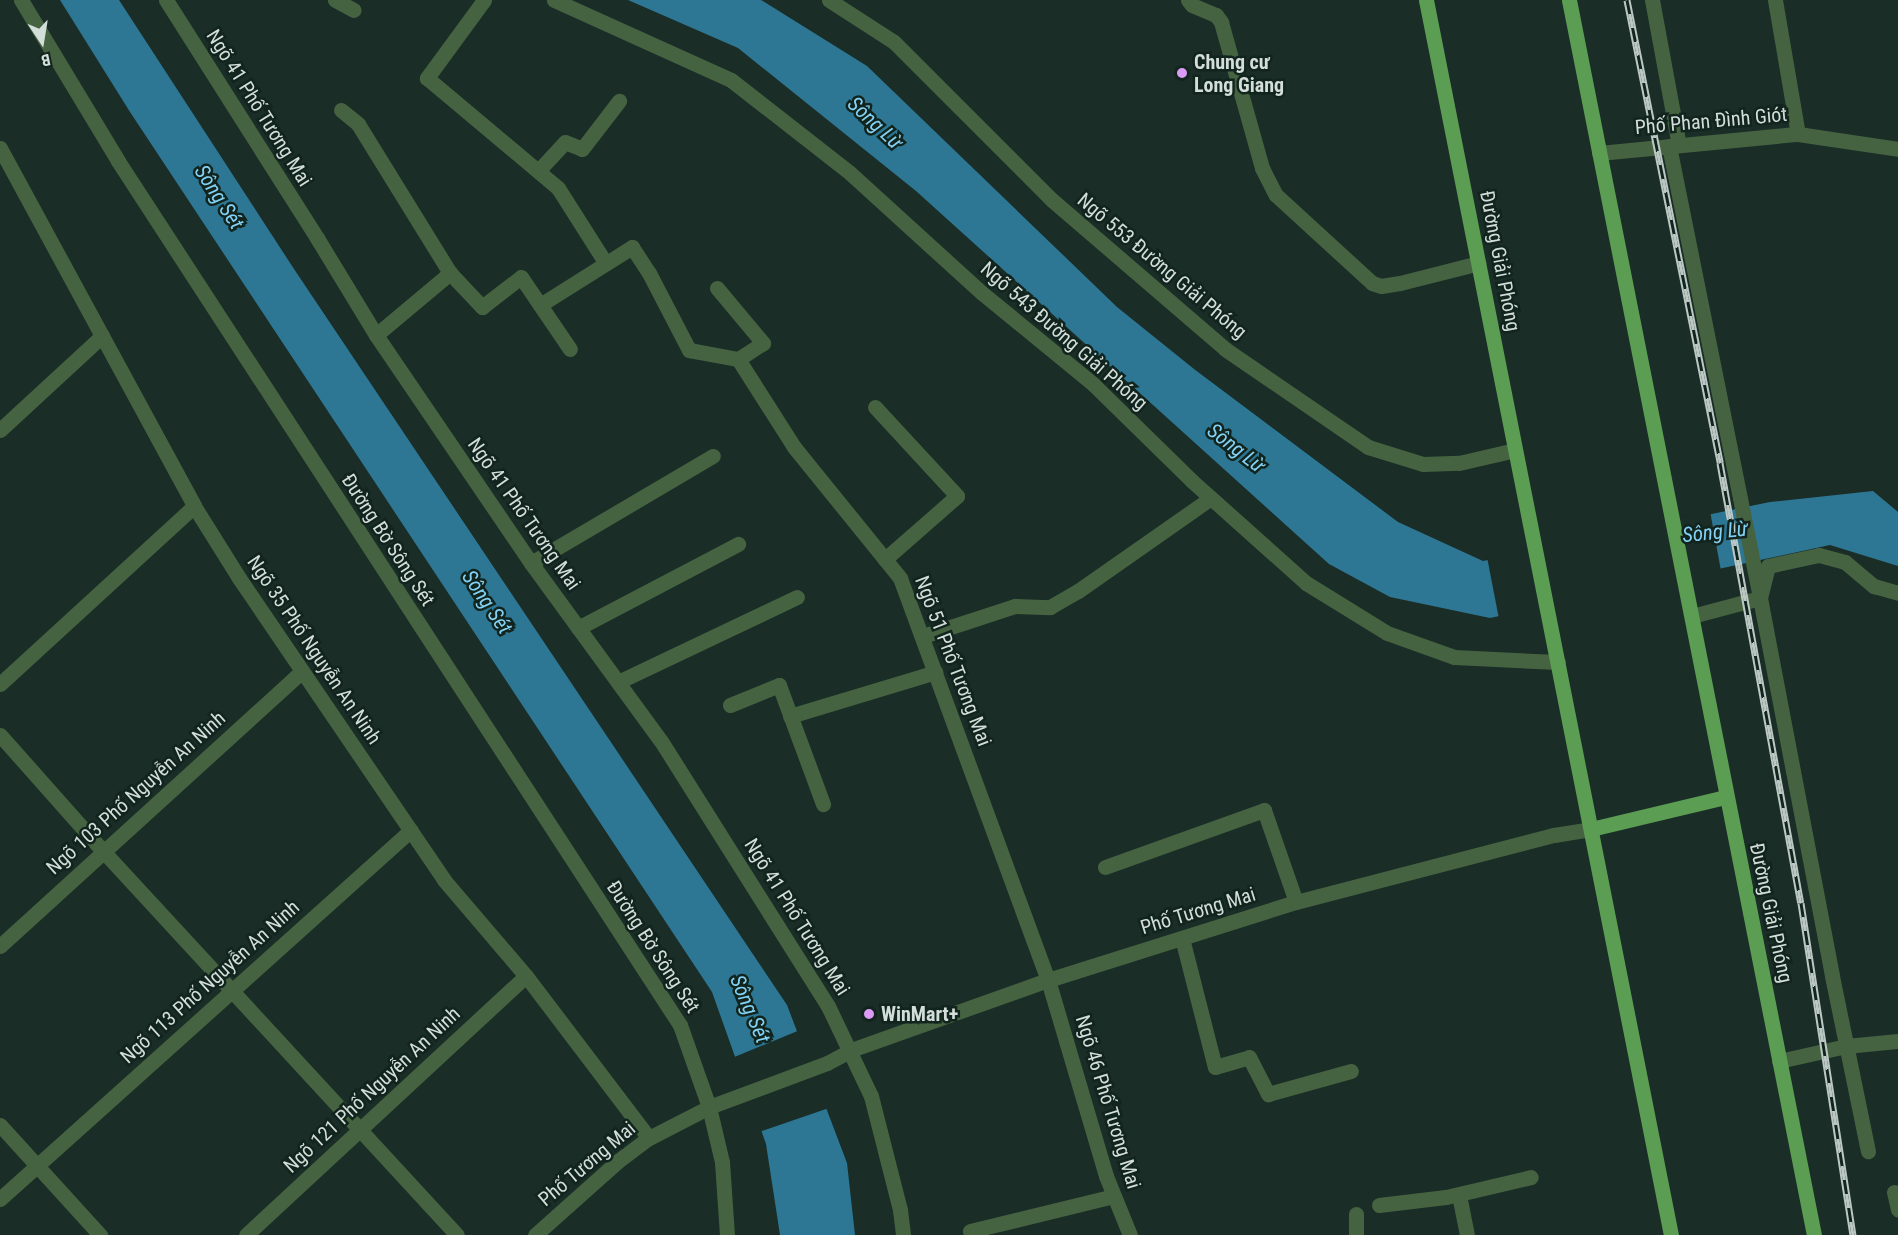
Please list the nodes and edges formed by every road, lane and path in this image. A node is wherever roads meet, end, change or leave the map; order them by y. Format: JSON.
{"nodes":[{"id":1,"x":21,"y":0,"type":"edge"},
{"id":2,"x":166,"y":0,"type":"edge"},
{"id":3,"x":335,"y":0,"type":"edge"},
{"id":4,"x":484,"y":0,"type":"edge"},
{"id":5,"x":554,"y":0,"type":"edge"},
{"id":6,"x":829,"y":0,"type":"edge"},
{"id":7,"x":1188,"y":0,"type":"edge"},
{"id":8,"x":1426,"y":0,"type":"edge"},
{"id":9,"x":1569,"y":0,"type":"edge"},
{"id":10,"x":1652,"y":0,"type":"edge"},
{"id":11,"x":1775,"y":0,"type":"edge"},
{"id":12,"x":354,"y":10,"type":"dead end"},
{"id":13,"x":619,"y":101,"type":"dead end"},
{"id":14,"x":341,"y":110,"type":"dead end"},
{"id":15,"x":1798,"y":134,"type":"junction"},
{"id":16,"x":1674,"y":145,"type":"junction"},
{"id":17,"x":1898,"y":149,"type":"edge"},
{"id":18,"x":0,"y":150,"type":"edge"},
{"id":19,"x":1599,"y":153,"type":"junction"},
{"id":20,"x":539,"y":170,"type":"junction"},
{"id":21,"x":605,"y":262,"type":"junction"},
{"id":22,"x":1479,"y":263,"type":"junction"},
{"id":23,"x":450,"y":273,"type":"junction"},
{"id":24,"x":717,"y":288,"type":"dead end"},
{"id":25,"x":540,"y":305,"type":"junction"},
{"id":26,"x":376,"y":335,"type":"junction"},
{"id":27,"x":102,"y":336,"type":"junction"},
{"id":28,"x":570,"y":349,"type":"dead end"},
{"id":29,"x":738,"y":359,"type":"junction"},
{"id":30,"x":876,"y":407,"type":"dead end"},
{"id":31,"x":0,"y":429,"type":"edge"},
{"id":32,"x":1515,"y":450,"type":"junction"},
{"id":33,"x":713,"y":456,"type":"dead end"},
{"id":34,"x":1211,"y":498,"type":"junction"},
{"id":35,"x":194,"y":506,"type":"junction"},
{"id":36,"x":738,"y":544,"type":"dead end"},
{"id":37,"x":885,"y":560,"type":"junction"},
{"id":38,"x":531,"y":563,"type":"junction"},
{"id":39,"x":1898,"y":593,"type":"edge"},
{"id":40,"x":797,"y":597,"type":"dead end"},
{"id":41,"x":1760,"y":598,"type":"junction"},
{"id":42,"x":1692,"y":616,"type":"junction"},
{"id":43,"x":578,"y":628,"type":"junction"},
{"id":44,"x":923,"y":636,"type":"junction"},
{"id":45,"x":1558,"y":662,"type":"junction"},
{"id":46,"x":302,"y":671,"type":"junction"},
{"id":47,"x":936,"y":672,"type":"junction"},
{"id":48,"x":618,"y":681,"type":"junction"},
{"id":49,"x":0,"y":684,"type":"edge"},
{"id":50,"x":730,"y":705,"type":"dead end"},
{"id":51,"x":790,"y":716,"type":"junction"},
{"id":52,"x":0,"y":735,"type":"edge"},
{"id":53,"x":1725,"y":797,"type":"junction"},
{"id":54,"x":823,"y":804,"type":"dead end"},
{"id":55,"x":1591,"y":829,"type":"junction"},
{"id":56,"x":411,"y":830,"type":"junction"},
{"id":57,"x":103,"y":851,"type":"junction"},
{"id":58,"x":1105,"y":867,"type":"dead end"},
{"id":59,"x":1296,"y":902,"type":"junction"},
{"id":60,"x":1182,"y":938,"type":"junction"},
{"id":61,"x":0,"y":946,"type":"edge"},
{"id":62,"x":526,"y":976,"type":"junction"},
{"id":63,"x":1048,"y":980,"type":"junction"},
{"id":64,"x":233,"y":991,"type":"junction"},
{"id":65,"x":1898,"y":1041,"type":"edge"},
{"id":66,"x":1846,"y":1046,"type":"junction"},
{"id":67,"x":850,"y":1050,"type":"junction"},
{"id":68,"x":1779,"y":1061,"type":"junction"},
{"id":69,"x":1351,"y":1071,"type":"dead end"},
{"id":70,"x":709,"y":1107,"type":"junction"},
{"id":71,"x":0,"y":1125,"type":"edge"},
{"id":72,"x":361,"y":1129,"type":"junction"},
{"id":73,"x":649,"y":1138,"type":"junction"},
{"id":74,"x":1868,"y":1151,"type":"dead end"},
{"id":75,"x":36,"y":1165,"type":"junction"},
{"id":76,"x":1531,"y":1177,"type":"dead end"},
{"id":77,"x":1894,"y":1192,"type":"dead end"},
{"id":78,"x":1459,"y":1195,"type":"junction"},
{"id":79,"x":1114,"y":1196,"type":"junction"},
{"id":80,"x":0,"y":1199,"type":"edge"},
{"id":81,"x":1379,"y":1205,"type":"dead end"},
{"id":82,"x":1898,"y":1210,"type":"edge"},
{"id":83,"x":1356,"y":1214,"type":"dead end"},
{"id":84,"x":970,"y":1232,"type":"dead end"},
{"id":85,"x":1353,"y":1234,"type":"edge"},
{"id":86,"x":100,"y":1235,"type":"edge"},
{"id":87,"x":246,"y":1235,"type":"edge"},
{"id":88,"x":457,"y":1235,"type":"edge"},
{"id":89,"x":536,"y":1235,"type":"edge"},
{"id":90,"x":727,"y":1235,"type":"edge"},
{"id":91,"x":903,"y":1235,"type":"edge"},
{"id":92,"x":1130,"y":1235,"type":"edge"},
{"id":93,"x":1467,"y":1235,"type":"edge"},
{"id":94,"x":1671,"y":1235,"type":"edge"},
{"id":95,"x":1814,"y":1235,"type":"edge"}],
"edges":[{"from":1,"to":70,"type":"street","name":"Đường Bờ Sông Sét"},
{"from":2,"to":26,"type":"street","name":"Ngõ 41 Phố Tương Mai"},
{"from":3,"to":12,"type":"street"},
{"from":4,"to":20,"type":"street"},
{"from":5,"to":34,"type":"street","name":"Ngõ 543 Đường Giải Phóng"},
{"from":6,"to":32,"type":"street","name":"Ngõ 553 Đường Giải Phóng"},
{"from":7,"to":22,"type":"street"},
{"from":8,"to":22,"type":"main road","name":"Đường Giải Phóng"},
{"from":9,"to":19,"type":"main road"},
{"from":10,"to":16,"type":"street"},
{"from":11,"to":15,"type":"street"},
{"from":13,"to":20,"type":"street"},
{"from":14,"to":23,"type":"street"},
{"from":15,"to":16,"type":"street","name":"Phố Phan Đình Giót"},
{"from":15,"to":17,"type":"street","name":"Phố Phan Đình Giót"},
{"from":16,"to":19,"type":"street","name":"Phố Phan Đình Giót"},
{"from":16,"to":41,"type":"street"},
{"from":18,"to":27,"type":"street","name":"Ngõ 35 Phố Nguyễn An Ninh"},
{"from":19,"to":42,"type":"main road","name":"Đường Giải Phóng"},
{"from":20,"to":21,"type":"street"},
{"from":21,"to":25,"type":"street"},
{"from":21,"to":29,"type":"street"},
{"from":22,"to":32,"type":"main road","name":"Đường Giải Phóng"},
{"from":23,"to":25,"type":"street"},
{"from":23,"to":26,"type":"street"},
{"from":24,"to":29,"type":"street"},
{"from":25,"to":28,"type":"street"},
{"from":26,"to":38,"type":"street","name":"Ngõ 41 Phố Tương Mai"},
{"from":27,"to":31,"type":"street"},
{"from":27,"to":35,"type":"street","name":"Ngõ 35 Phố Nguyễn An Ninh"},
{"from":29,"to":37,"type":"street","name":"Ngõ 51 Phố Tương Mai"},
{"from":30,"to":37,"type":"street"},
{"from":32,"to":45,"type":"main road","name":"Đường Giải Phóng"},
{"from":33,"to":38,"type":"street"},
{"from":34,"to":44,"type":"street"},
{"from":34,"to":45,"type":"street","name":"Ngõ 543 Đường Giải Phóng"},
{"from":35,"to":46,"type":"street","name":"Ngõ 35 Phố Nguyễn An Ninh"},
{"from":35,"to":49,"type":"street"},
{"from":36,"to":43,"type":"street"},
{"from":37,"to":44,"type":"street","name":"Ngõ 51 Phố Tương Mai"},
{"from":38,"to":43,"type":"street","name":"Ngõ 41 Phố Tương Mai"},
{"from":39,"to":41,"type":"street"},
{"from":40,"to":48,"type":"street"},
{"from":41,"to":42,"type":"street"},
{"from":41,"to":66,"type":"street"},
{"from":42,"to":53,"type":"main road","name":"Đường Giải Phóng"},
{"from":43,"to":48,"type":"street","name":"Ngõ 41 Phố Tương Mai"},
{"from":44,"to":47,"type":"street","name":"Ngõ 51 Phố Tương Mai"},
{"from":45,"to":55,"type":"main road"},
{"from":46,"to":56,"type":"street","name":"Ngõ 35 Phố Nguyễn An Ninh"},
{"from":46,"to":57,"type":"street","name":"Ngõ 103 Phố Nguyễn An Ninh"},
{"from":47,"to":51,"type":"street"},
{"from":47,"to":63,"type":"street","name":"Ngõ 51 Phố Tương Mai"},
{"from":48,"to":67,"type":"street","name":"Ngõ 41 Phố Tương Mai"},
{"from":50,"to":51,"type":"street"},
{"from":51,"to":54,"type":"street"},
{"from":52,"to":57,"type":"street"},
{"from":53,"to":55,"type":"main road"},
{"from":53,"to":68,"type":"main road","name":"Đường Giải Phóng"},
{"from":55,"to":59,"type":"street","name":"Phố Tương Mai"},
{"from":55,"to":94,"type":"main road"},
{"from":56,"to":62,"type":"street","name":"Ngõ 35 Phố Nguyễn An Ninh"},
{"from":56,"to":64,"type":"street","name":"Ngõ 113 Phố Nguyễn An Ninh"},
{"from":57,"to":61,"type":"street","name":"Ngõ 103 Phố Nguyễn An Ninh"},
{"from":57,"to":64,"type":"street"},
{"from":58,"to":59,"type":"street"},
{"from":59,"to":60,"type":"street","name":"Phố Tương Mai"},
{"from":60,"to":63,"type":"street","name":"Phố Tương Mai"},
{"from":60,"to":69,"type":"street"},
{"from":62,"to":72,"type":"street","name":"Ngõ 121 Phố Nguyễn An Ninh"},
{"from":62,"to":73,"type":"street","name":"Ngõ 35 Phố Nguyễn An Ninh"},
{"from":63,"to":67,"type":"street","name":"Phố Tương Mai"},
{"from":63,"to":79,"type":"street","name":"Ngõ 46 Phố Tương Mai"},
{"from":64,"to":72,"type":"street"},
{"from":64,"to":75,"type":"street","name":"Ngõ 113 Phố Nguyễn An Ninh"},
{"from":65,"to":66,"type":"street"},
{"from":66,"to":68,"type":"street"},
{"from":66,"to":74,"type":"street"},
{"from":67,"to":70,"type":"street","name":"Phố Tương Mai"},
{"from":67,"to":91,"type":"street","name":"Ngõ 41 Phố Tương Mai"},
{"from":68,"to":95,"type":"main road","name":"Đường Giải Phóng"},
{"from":70,"to":73,"type":"street","name":"Phố Tương Mai"},
{"from":70,"to":90,"type":"street","name":"Đường Bờ Sông Sét"},
{"from":71,"to":75,"type":"street"},
{"from":72,"to":87,"type":"street","name":"Ngõ 121 Phố Nguyễn An Ninh"},
{"from":72,"to":88,"type":"street"},
{"from":73,"to":89,"type":"street","name":"Phố Tương Mai"},
{"from":75,"to":80,"type":"street","name":"Ngõ 113 Phố Nguyễn An Ninh"},
{"from":75,"to":86,"type":"street"},
{"from":76,"to":78,"type":"street"},
{"from":77,"to":82,"type":"street"},
{"from":78,"to":81,"type":"street"},
{"from":78,"to":93,"type":"street"},
{"from":79,"to":84,"type":"street"},
{"from":79,"to":92,"type":"street","name":"Ngõ 46 Phố Tương Mai"},
{"from":83,"to":85,"type":"street"}]}
